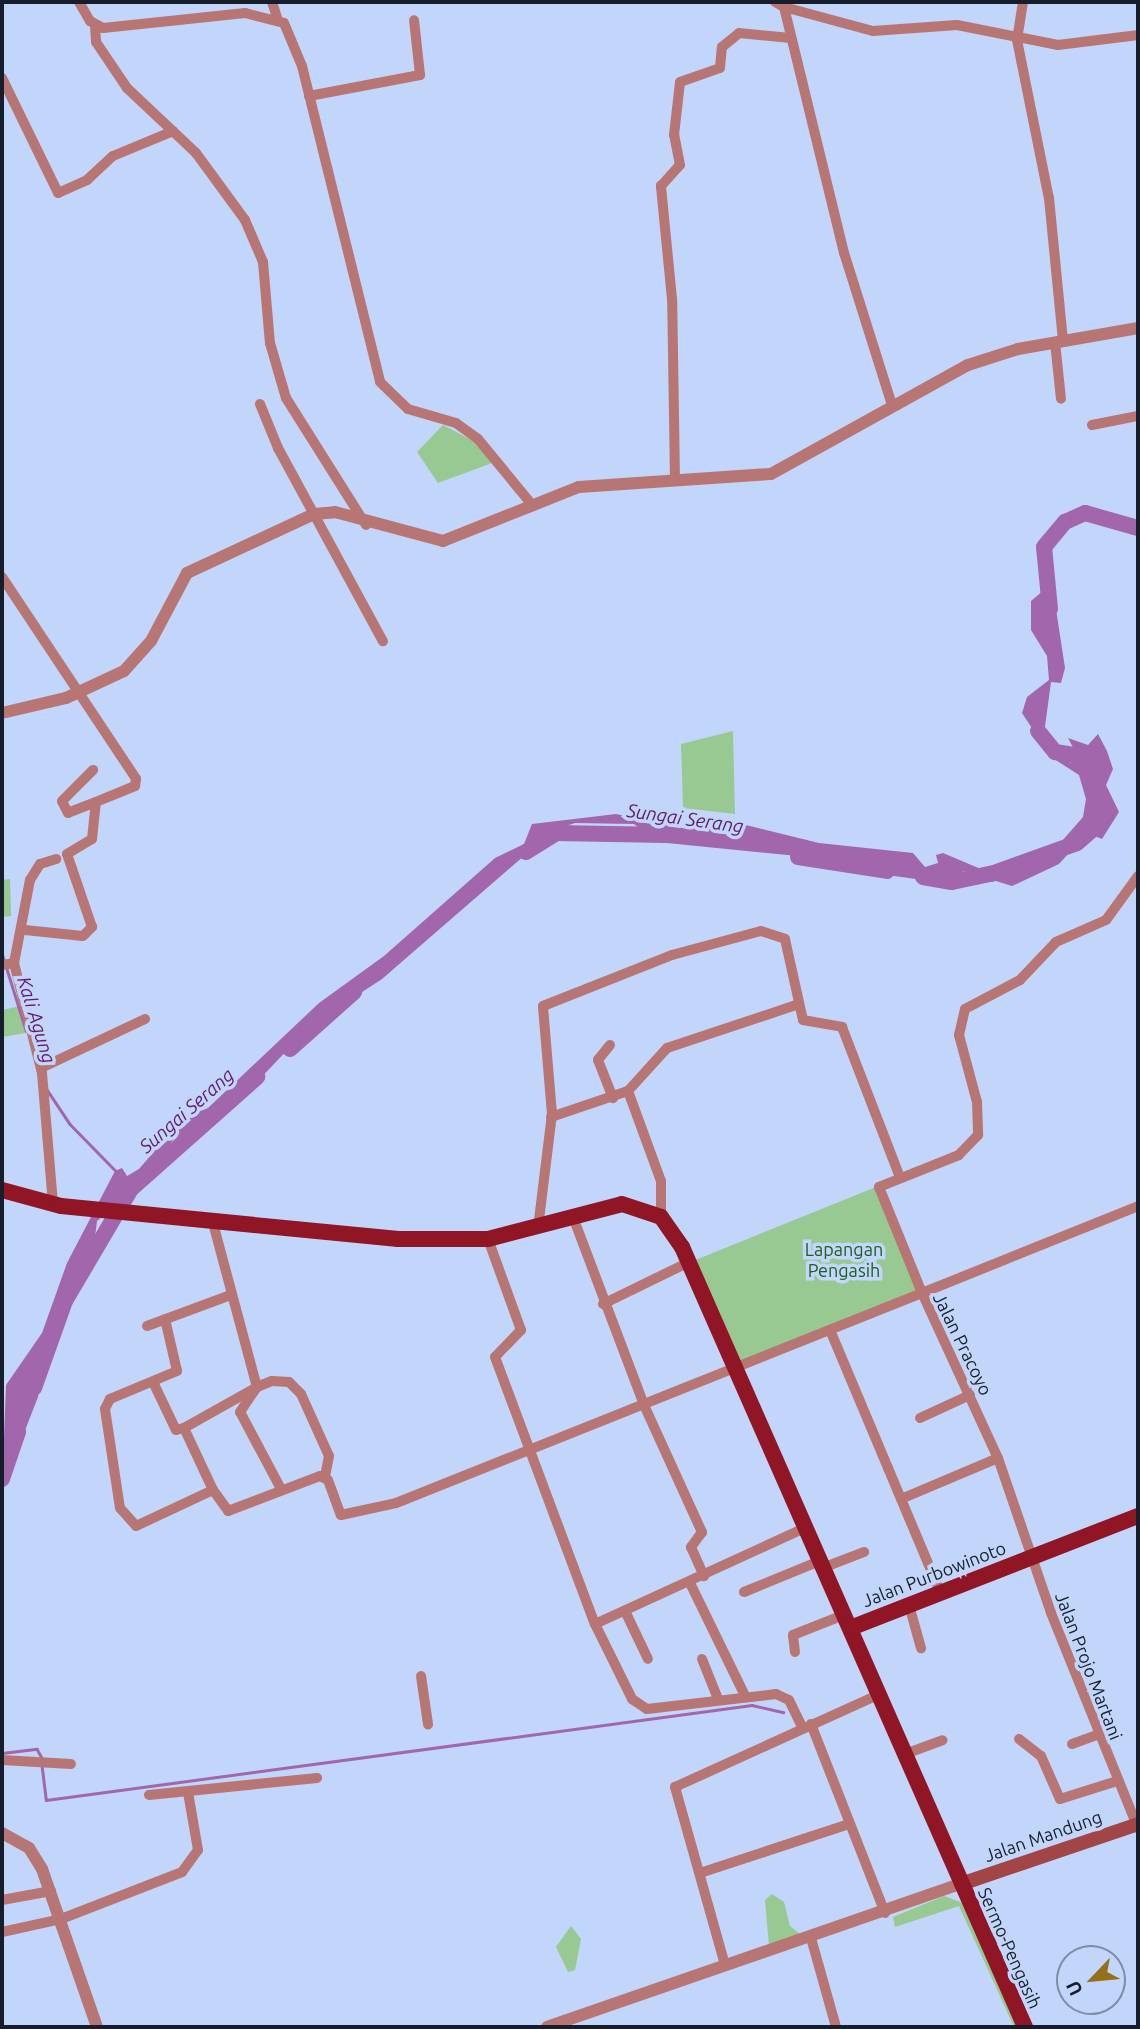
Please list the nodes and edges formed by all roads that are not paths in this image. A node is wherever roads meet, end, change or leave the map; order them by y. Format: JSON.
{"nodes":[{"id":1,"x":79,"y":2,"type":"edge"},
{"id":2,"x":272,"y":2,"type":"edge"},
{"id":3,"x":1023,"y":2,"type":"edge"},
{"id":4,"x":780,"y":4,"type":"edge"},
{"id":5,"x":277,"y":18,"type":"junction"},
{"id":6,"x":414,"y":20,"type":"dead end"},
{"id":7,"x":95,"y":26,"type":"junction"},
{"id":8,"x":1138,"y":35,"type":"edge"},
{"id":9,"x":791,"y":38,"type":"junction"},
{"id":10,"x":1017,"y":40,"type":"junction"},
{"id":11,"x":2,"y":78,"type":"edge"},
{"id":12,"x":309,"y":96,"type":"junction"},
{"id":13,"x":173,"y":131,"type":"junction"},
{"id":14,"x":1138,"y":328,"type":"edge"},
{"id":15,"x":1059,"y":342,"type":"junction"},
{"id":16,"x":1060,"y":400,"type":"dead end"},
{"id":17,"x":260,"y":404,"type":"dead end"},
{"id":18,"x":892,"y":405,"type":"junction"},
{"id":19,"x":1138,"y":416,"type":"edge"},
{"id":20,"x":1092,"y":425,"type":"dead end"},
{"id":21,"x":675,"y":480,"type":"junction"},
{"id":22,"x":533,"y":506,"type":"junction"},
{"id":23,"x":314,"y":514,"type":"junction"},
{"id":24,"x":366,"y":525,"type":"junction"},
{"id":25,"x":2,"y":577,"type":"edge"},
{"id":26,"x":383,"y":641,"type":"dead end"},
{"id":27,"x":83,"y":691,"type":"junction"},
{"id":28,"x":2,"y":713,"type":"edge"},
{"id":29,"x":93,"y":770,"type":"dead end"},
{"id":30,"x":96,"y":802,"type":"junction"},
{"id":31,"x":56,"y":859,"type":"dead end"},
{"id":32,"x":1138,"y":876,"type":"edge"},
{"id":33,"x":25,"y":930,"type":"junction"},
{"id":34,"x":9,"y":964,"type":"edge"},
{"id":35,"x":796,"y":1005,"type":"junction"},
{"id":36,"x":145,"y":1019,"type":"dead end"},
{"id":37,"x":610,"y":1045,"type":"dead end"},
{"id":38,"x":42,"y":1071,"type":"junction"},
{"id":39,"x":628,"y":1091,"type":"junction"},
{"id":40,"x":613,"y":1098,"type":"junction"},
{"id":41,"x":551,"y":1117,"type":"junction"},
{"id":42,"x":900,"y":1177,"type":"junction"},
{"id":43,"x":2,"y":1190,"type":"edge"},
{"id":44,"x":57,"y":1205,"type":"junction"},
{"id":45,"x":1138,"y":1206,"type":"edge"},
{"id":46,"x":573,"y":1217,"type":"junction"},
{"id":47,"x":661,"y":1217,"type":"junction"},
{"id":48,"x":213,"y":1223,"type":"junction"},
{"id":49,"x":538,"y":1228,"type":"junction"},
{"id":50,"x":488,"y":1238,"type":"junction"},
{"id":51,"x":689,"y":1262,"type":"junction"},
{"id":52,"x":922,"y":1293,"type":"junction"},
{"id":53,"x":231,"y":1295,"type":"junction"},
{"id":54,"x":603,"y":1304,"type":"junction"},
{"id":55,"x":165,"y":1320,"type":"junction"},
{"id":56,"x":147,"y":1326,"type":"dead end"},
{"id":57,"x":830,"y":1330,"type":"junction"},
{"id":58,"x":736,"y":1368,"type":"junction"},
{"id":59,"x":153,"y":1382,"type":"junction"},
{"id":60,"x":257,"y":1387,"type":"junction"},
{"id":61,"x":970,"y":1395,"type":"junction"},
{"id":62,"x":644,"y":1405,"type":"junction"},
{"id":63,"x":920,"y":1418,"type":"dead end"},
{"id":64,"x":184,"y":1428,"type":"junction"},
{"id":65,"x":530,"y":1450,"type":"junction"},
{"id":66,"x":998,"y":1458,"type":"junction"},
{"id":67,"x":325,"y":1476,"type":"junction"},
{"id":68,"x":281,"y":1489,"type":"junction"},
{"id":69,"x":213,"y":1490,"type":"junction"},
{"id":70,"x":901,"y":1499,"type":"junction"},
{"id":71,"x":1138,"y":1516,"type":"edge"},
{"id":72,"x":807,"y":1527,"type":"junction"},
{"id":73,"x":864,"y":1552,"type":"dead end"},
{"id":74,"x":1030,"y":1557,"type":"junction"},
{"id":75,"x":824,"y":1564,"type":"junction"},
{"id":76,"x":704,"y":1576,"type":"junction"},
{"id":77,"x":690,"y":1583,"type":"junction"},
{"id":78,"x":744,"y":1592,"type":"dead end"},
{"id":79,"x":940,"y":1592,"type":"junction"},
{"id":80,"x":909,"y":1605,"type":"junction"},
{"id":81,"x":625,"y":1611,"type":"junction"},
{"id":82,"x":850,"y":1620,"type":"junction"},
{"id":83,"x":596,"y":1625,"type":"junction"},
{"id":84,"x":921,"y":1647,"type":"dead end"},
{"id":85,"x":795,"y":1652,"type":"dead end"},
{"id":86,"x":648,"y":1659,"type":"dead end"},
{"id":87,"x":702,"y":1659,"type":"dead end"},
{"id":88,"x":421,"y":1676,"type":"dead end"},
{"id":89,"x":880,"y":1694,"type":"junction"},
{"id":90,"x":745,"y":1696,"type":"junction"},
{"id":91,"x":718,"y":1699,"type":"junction"},
{"id":92,"x":428,"y":1724,"type":"dead end"},
{"id":93,"x":807,"y":1726,"type":"junction"},
{"id":94,"x":1099,"y":1734,"type":"junction"},
{"id":95,"x":1018,"y":1739,"type":"dead end"},
{"id":96,"x":943,"y":1740,"type":"dead end"},
{"id":97,"x":1072,"y":1744,"type":"dead end"},
{"id":98,"x":905,"y":1754,"type":"junction"},
{"id":99,"x":2,"y":1760,"type":"edge"},
{"id":100,"x":71,"y":1764,"type":"dead end"},
{"id":101,"x":317,"y":1778,"type":"dead end"},
{"id":102,"x":1117,"y":1781,"type":"junction"},
{"id":103,"x":188,"y":1792,"type":"junction"},
{"id":104,"x":149,"y":1795,"type":"dead end"},
{"id":105,"x":849,"y":1825,"type":"junction"},
{"id":106,"x":1138,"y":1825,"type":"edge"},
{"id":107,"x":2,"y":1833,"type":"edge"},
{"id":108,"x":700,"y":1873,"type":"junction"},
{"id":109,"x":961,"y":1884,"type":"junction"},
{"id":110,"x":51,"y":1891,"type":"junction"},
{"id":111,"x":2,"y":1900,"type":"edge"},
{"id":112,"x":885,"y":1913,"type":"junction"},
{"id":113,"x":61,"y":1919,"type":"junction"},
{"id":114,"x":2,"y":1932,"type":"edge"},
{"id":115,"x":811,"y":1938,"type":"junction"},
{"id":116,"x":725,"y":1965,"type":"junction"},
{"id":117,"x":97,"y":2027,"type":"edge"},
{"id":118,"x":547,"y":2027,"type":"edge"},
{"id":119,"x":836,"y":2027,"type":"edge"},
{"id":120,"x":1025,"y":2027,"type":"edge"}],
"edges":[{"from":1,"to":7,"type":"street"},
{"from":2,"to":5,"type":"street"},
{"from":3,"to":10,"type":"street"},
{"from":4,"to":9,"type":"street"},
{"from":4,"to":10,"type":"street"},
{"from":5,"to":7,"type":"street"},
{"from":5,"to":12,"type":"street"},
{"from":6,"to":12,"type":"street"},
{"from":7,"to":13,"type":"street"},
{"from":8,"to":10,"type":"street"},
{"from":9,"to":18,"type":"street"},
{"from":9,"to":21,"type":"street"},
{"from":10,"to":15,"type":"street"},
{"from":11,"to":13,"type":"street"},
{"from":12,"to":22,"type":"street"},
{"from":13,"to":24,"type":"street"},
{"from":14,"to":15,"type":"street"},
{"from":15,"to":16,"type":"street"},
{"from":15,"to":18,"type":"street"},
{"from":17,"to":23,"type":"street"},
{"from":18,"to":21,"type":"street"},
{"from":19,"to":20,"type":"street"},
{"from":21,"to":22,"type":"street"},
{"from":22,"to":24,"type":"street"},
{"from":23,"to":24,"type":"street"},
{"from":23,"to":26,"type":"street"},
{"from":23,"to":27,"type":"street"},
{"from":25,"to":27,"type":"street"},
{"from":27,"to":28,"type":"street"},
{"from":27,"to":30,"type":"street"},
{"from":29,"to":30,"type":"street"},
{"from":30,"to":33,"type":"street"},
{"from":31,"to":33,"type":"street"},
{"from":32,"to":42,"type":"street"},
{"from":33,"to":34,"type":"street"},
{"from":34,"to":38,"type":"street"},
{"from":35,"to":39,"type":"street"},
{"from":35,"to":41,"type":"street"},
{"from":35,"to":42,"type":"street"},
{"from":36,"to":38,"type":"street"},
{"from":37,"to":40,"type":"street"},
{"from":38,"to":44,"type":"street"},
{"from":39,"to":40,"type":"street"},
{"from":39,"to":47,"type":"street"},
{"from":40,"to":41,"type":"street"},
{"from":41,"to":49,"type":"street"},
{"from":42,"to":52,"type":"street"},
{"from":43,"to":44,"type":"main road"},
{"from":44,"to":48,"type":"main road"},
{"from":45,"to":52,"type":"street"},
{"from":46,"to":47,"type":"main road"},
{"from":46,"to":49,"type":"main road"},
{"from":46,"to":54,"type":"street"},
{"from":47,"to":51,"type":"main road","name":"Sermo-Pengasih"},
{"from":48,"to":50,"type":"main road"},
{"from":48,"to":53,"type":"street"},
{"from":49,"to":50,"type":"main road"},
{"from":50,"to":65,"type":"street"},
{"from":51,"to":54,"type":"street"},
{"from":51,"to":58,"type":"main road","name":"Sermo-Pengasih"},
{"from":52,"to":57,"type":"street","name":"Jalan Pracoyo"},
{"from":52,"to":61,"type":"street","name":"Jalan Pracoyo"},
{"from":53,"to":55,"type":"street"},
{"from":53,"to":60,"type":"street"},
{"from":54,"to":62,"type":"street"},
{"from":55,"to":56,"type":"street"},
{"from":55,"to":59,"type":"street"},
{"from":57,"to":58,"type":"street","name":"Jalan Pracoyo"},
{"from":57,"to":70,"type":"street"},
{"from":58,"to":62,"type":"street","name":"Jalan Pracoyo"},
{"from":58,"to":72,"type":"main road","name":"Sermo-Pengasih"},
{"from":59,"to":64,"type":"street"},
{"from":59,"to":69,"type":"street"},
{"from":60,"to":64,"type":"street"},
{"from":60,"to":67,"type":"street"},
{"from":60,"to":68,"type":"street"},
{"from":61,"to":63,"type":"street"},
{"from":61,"to":66,"type":"street","name":"Jalan Pracoyo"},
{"from":62,"to":65,"type":"street","name":"Jalan Pracoyo"},
{"from":62,"to":76,"type":"street"},
{"from":64,"to":69,"type":"street"},
{"from":65,"to":67,"type":"street","name":"Jalan Pracoyo"},
{"from":65,"to":83,"type":"street"},
{"from":66,"to":70,"type":"street"},
{"from":66,"to":74,"type":"street","name":"Jalan Pracoyo"},
{"from":67,"to":68,"type":"street"},
{"from":68,"to":69,"type":"street"},
{"from":70,"to":79,"type":"street"},
{"from":71,"to":74,"type":"main road","name":"Jalan Purbowinoto"},
{"from":72,"to":75,"type":"main road","name":"Sermo-Pengasih"},
{"from":72,"to":76,"type":"street"},
{"from":73,"to":75,"type":"street"},
{"from":74,"to":79,"type":"main road","name":"Jalan Purbowinoto"},
{"from":74,"to":94,"type":"street","name":"Jalan Projo Martani"},
{"from":75,"to":78,"type":"street"},
{"from":75,"to":82,"type":"main road","name":"Sermo-Pengasih"},
{"from":76,"to":77,"type":"street"},
{"from":77,"to":81,"type":"street"},
{"from":77,"to":90,"type":"street"},
{"from":79,"to":80,"type":"main road","name":"Jalan Purbowinoto"},
{"from":80,"to":82,"type":"main road","name":"Jalan Purbowinoto"},
{"from":80,"to":84,"type":"street"},
{"from":81,"to":83,"type":"street"},
{"from":81,"to":86,"type":"street"},
{"from":82,"to":85,"type":"street"},
{"from":82,"to":89,"type":"main road","name":"Sermo-Pengasih"},
{"from":83,"to":91,"type":"street"},
{"from":87,"to":91,"type":"street"},
{"from":88,"to":92,"type":"street"},
{"from":89,"to":93,"type":"street"},
{"from":89,"to":98,"type":"main road","name":"Sermo-Pengasih"},
{"from":90,"to":91,"type":"street"},
{"from":90,"to":93,"type":"street"},
{"from":93,"to":105,"type":"street"},
{"from":93,"to":108,"type":"street"},
{"from":94,"to":97,"type":"street"},
{"from":94,"to":102,"type":"street","name":"Jalan Projo Martani"},
{"from":95,"to":102,"type":"street"},
{"from":96,"to":98,"type":"street"},
{"from":98,"to":109,"type":"main road","name":"Sermo-Pengasih"},
{"from":99,"to":100,"type":"street"},
{"from":101,"to":103,"type":"street"},
{"from":102,"to":106,"type":"street","name":"Jalan Projo Martani"},
{"from":103,"to":104,"type":"street"},
{"from":103,"to":113,"type":"street"},
{"from":105,"to":108,"type":"street"},
{"from":105,"to":112,"type":"street"},
{"from":106,"to":109,"type":"main road","name":"Jalan Mandung"},
{"from":107,"to":110,"type":"street"},
{"from":108,"to":116,"type":"street"},
{"from":109,"to":112,"type":"street"},
{"from":109,"to":120,"type":"main road","name":"Sermo-Pengasih"},
{"from":110,"to":111,"type":"street"},
{"from":110,"to":113,"type":"street"},
{"from":112,"to":115,"type":"street"},
{"from":113,"to":114,"type":"street"},
{"from":113,"to":117,"type":"street"},
{"from":115,"to":116,"type":"street"},
{"from":115,"to":119,"type":"street"},
{"from":116,"to":118,"type":"street"}]}
